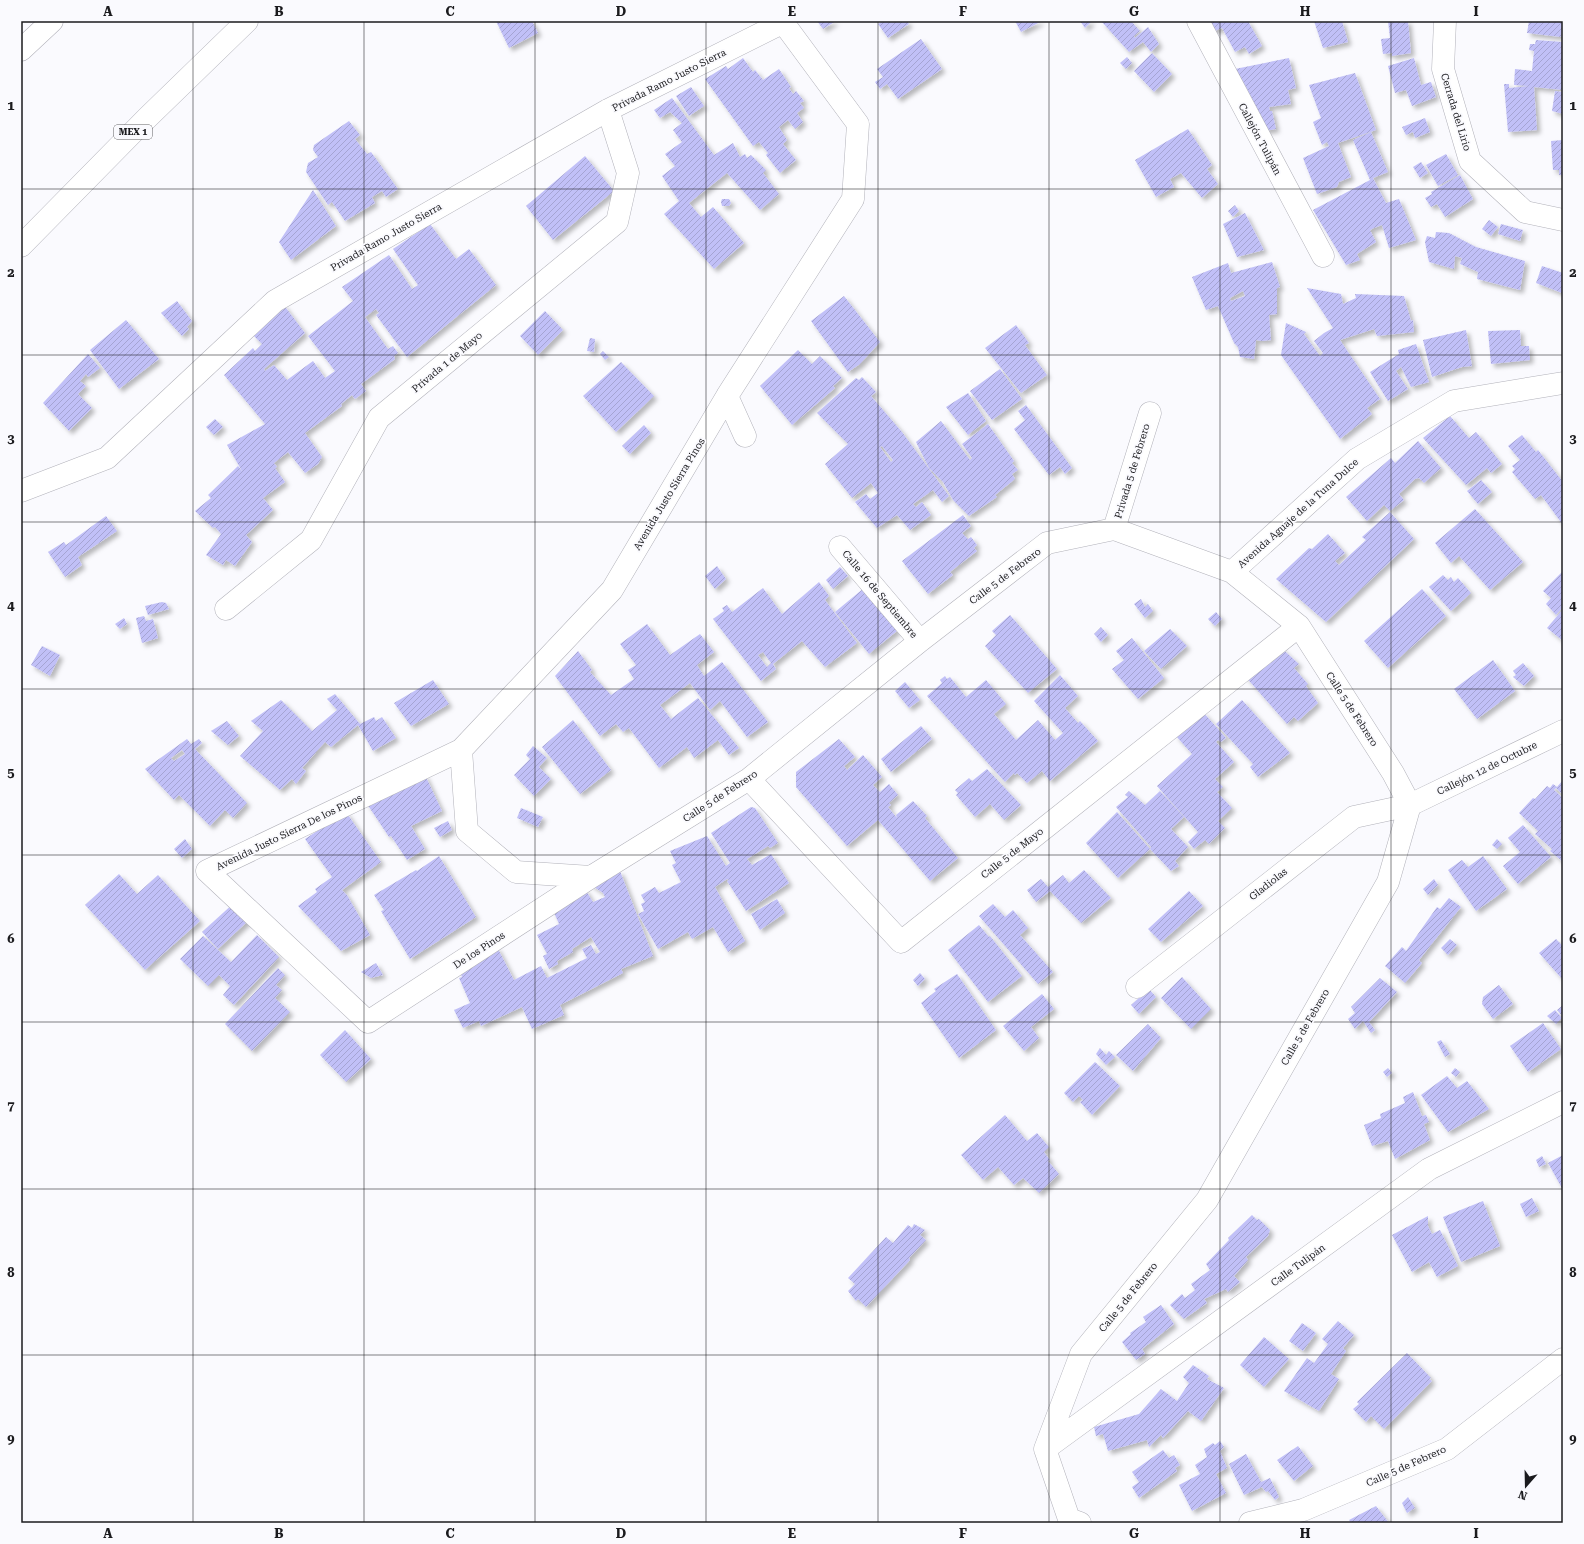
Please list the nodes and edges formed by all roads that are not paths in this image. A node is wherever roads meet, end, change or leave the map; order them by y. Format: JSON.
{"nodes":[{"id":1,"x":52,"y":21,"type":"edge"},
{"id":2,"x":247,"y":21,"type":"edge"},
{"id":3,"x":1198,"y":21,"type":"edge"},
{"id":4,"x":1445,"y":21,"type":"edge"},
{"id":5,"x":782,"y":22,"type":"edge"},
{"id":6,"x":21,"y":50,"type":"edge"},
{"id":7,"x":608,"y":110,"type":"junction"},
{"id":8,"x":1563,"y":220,"type":"edge"},
{"id":9,"x":21,"y":246,"type":"edge"},
{"id":10,"x":1322,"y":256,"type":"dead end"},
{"id":11,"x":1563,"y":382,"type":"edge"},
{"id":12,"x":727,"y":396,"type":"junction"},
{"id":13,"x":1150,"y":414,"type":"dead end"},
{"id":14,"x":745,"y":436,"type":"dead end"},
{"id":15,"x":21,"y":491,"type":"edge"},
{"id":16,"x":1114,"y":529,"type":"junction"},
{"id":17,"x":840,"y":547,"type":"dead end"},
{"id":18,"x":1232,"y":572,"type":"junction"},
{"id":19,"x":226,"y":609,"type":"dead end"},
{"id":20,"x":1299,"y":626,"type":"junction"},
{"id":21,"x":920,"y":641,"type":"junction"},
{"id":22,"x":1563,"y":731,"type":"edge"},
{"id":23,"x":461,"y":750,"type":"junction"},
{"id":24,"x":749,"y":779,"type":"junction"},
{"id":25,"x":1410,"y":805,"type":"junction"},
{"id":26,"x":591,"y":877,"type":"junction"},
{"id":27,"x":1137,"y":987,"type":"dead end"},
{"id":28,"x":368,"y":1022,"type":"joint"},
{"id":29,"x":1563,"y":1102,"type":"edge"},
{"id":30,"x":1563,"y":1359,"type":"edge"},
{"id":31,"x":1045,"y":1449,"type":"junction"},
{"id":32,"x":1080,"y":1523,"type":"edge"},
{"id":33,"x":1250,"y":1523,"type":"edge"}],
"edges":[{"from":1,"to":6,"type":"street"},
{"from":2,"to":9,"type":"street","number":"MEX 1"},
{"from":3,"to":10,"type":"street","name":"Callejón Tulipán"},
{"from":4,"to":8,"type":"street","name":"Cerrada del Lirio"},
{"from":5,"to":7,"type":"street","name":"Privada Ramo Justo Sierra"},
{"from":5,"to":12,"type":"street","name":"Avenida Justo Sierra Pinos"},
{"from":7,"to":15,"type":"street","name":"Privada Ramo Justo Sierra"},
{"from":7,"to":19,"type":"street","name":"Privada 1 de Mayo"},
{"from":11,"to":18,"type":"street","name":"Avenida Aguaje de la Tuna Dulce"},
{"from":12,"to":14,"type":"street"},
{"from":12,"to":23,"type":"street","name":"Avenida Justo Sierra Pinos"},
{"from":13,"to":16,"type":"street","name":"Privada 5 de Febrero"},
{"from":16,"to":18,"type":"street","name":"Calle 5 de Febrero"},
{"from":16,"to":21,"type":"street","name":"Calle 5 de Febrero"},
{"from":17,"to":21,"type":"street","name":"Calle 16 de Septiembre"},
{"from":18,"to":20,"type":"street","name":"Calle 5 de Febrero"},
{"from":20,"to":24,"type":"street","name":"Calle 5 de Mayo"},
{"from":20,"to":25,"type":"street","name":"Calle 5 de Febrero"},
{"from":21,"to":24,"type":"street","name":"Calle 5 de Febrero"},
{"from":22,"to":25,"type":"street","name":"Callejón 12 de Octubre"},
{"from":23,"to":26,"type":"street"},
{"from":23,"to":28,"type":"street","name":"Avenida Justo Sierra De los Pinos"},
{"from":24,"to":26,"type":"street","name":"Calle 5 de Febrero"},
{"from":25,"to":27,"type":"street","name":"Gladiolas"},
{"from":25,"to":31,"type":"street","name":"Calle 5 de Febrero"},
{"from":26,"to":28,"type":"street","name":"De los Pinos"},
{"from":29,"to":31,"type":"street","name":"Calle Tulipán"},
{"from":30,"to":33,"type":"street","name":"Calle 5 de Febrero"},
{"from":31,"to":32,"type":"street"}]}
